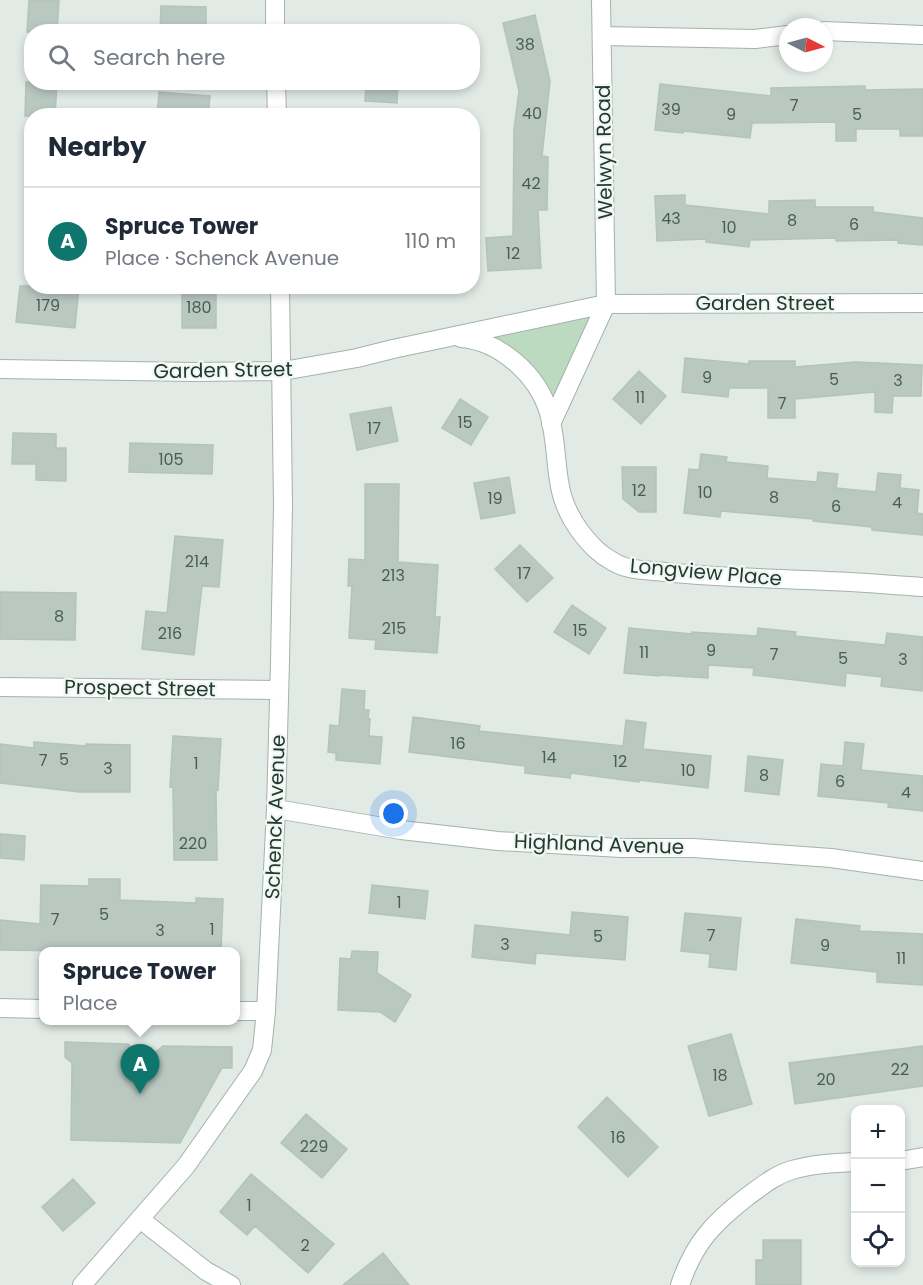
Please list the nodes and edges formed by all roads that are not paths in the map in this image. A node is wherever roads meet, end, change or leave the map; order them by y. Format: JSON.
{"nodes":[{"id":1,"x":274,"y":0,"type":"edge"},
{"id":2,"x":601,"y":0,"type":"edge"},
{"id":3,"x":275,"y":24,"type":"edge"},
{"id":4,"x":833,"y":31,"type":"edge"},
{"id":5,"x":923,"y":35,"type":"edge"},
{"id":6,"x":602,"y":36,"type":"junction"},
{"id":7,"x":779,"y":36,"type":"edge"},
{"id":8,"x":276,"y":90,"type":"edge"},
{"id":9,"x":276,"y":108,"type":"edge"},
{"id":10,"x":280,"y":294,"type":"edge"},
{"id":11,"x":923,"y":303,"type":"edge"},
{"id":12,"x":606,"y":304,"type":"junction"},
{"id":13,"x":443,"y":338,"type":"junction"},
{"id":14,"x":0,"y":369,"type":"edge"},
{"id":15,"x":283,"y":371,"type":"junction"},
{"id":16,"x":551,"y":424,"type":"junction"},
{"id":17,"x":923,"y":587,"type":"edge"},
{"id":18,"x":0,"y":687,"type":"edge"},
{"id":19,"x":279,"y":690,"type":"junction"},
{"id":20,"x":276,"y":809,"type":"junction"},
{"id":21,"x":923,"y":871,"type":"edge"},
{"id":22,"x":0,"y":1008,"type":"edge"},
{"id":23,"x":39,"y":1009,"type":"edge"},
{"id":24,"x":240,"y":1011,"type":"edge"},
{"id":25,"x":266,"y":1011,"type":"junction"},
{"id":26,"x":923,"y":1157,"type":"edge"},
{"id":27,"x":905,"y":1160,"type":"edge"},
{"id":28,"x":851,"y":1162,"type":"edge"},
{"id":29,"x":140,"y":1219,"type":"junction"},
{"id":30,"x":82,"y":1285,"type":"edge"},
{"id":31,"x":231,"y":1285,"type":"edge"},
{"id":32,"x":680,"y":1285,"type":"edge"}],
"edges":[{"from":1,"to":3,"type":"street"},
{"from":2,"to":6,"type":"street","name":"Welwyn Road"},
{"from":4,"to":5,"type":"street"},
{"from":6,"to":7,"type":"street"},
{"from":6,"to":12,"type":"street","name":"Welwyn Road"},
{"from":8,"to":9,"type":"street"},
{"from":10,"to":15,"type":"street","name":"Schenck Avenue"},
{"from":11,"to":12,"type":"street","name":"Garden Street"},
{"from":12,"to":13,"type":"street","name":"Garden Street"},
{"from":12,"to":16,"type":"street"},
{"from":13,"to":15,"type":"street","name":"Garden Street"},
{"from":13,"to":16,"type":"street","name":"Garden Street"},
{"from":14,"to":15,"type":"street","name":"Garden Street"},
{"from":15,"to":19,"type":"street","name":"Schenck Avenue"},
{"from":16,"to":17,"type":"street","name":"Longview Place"},
{"from":18,"to":19,"type":"street","name":"Prospect Street"},
{"from":19,"to":20,"type":"street","name":"Schenck Avenue"},
{"from":20,"to":21,"type":"street","name":"Highland Avenue"},
{"from":20,"to":25,"type":"street","name":"Schenck Avenue"},
{"from":22,"to":23,"type":"street"},
{"from":24,"to":25,"type":"street"},
{"from":25,"to":29,"type":"street","name":"Schenck Avenue"},
{"from":26,"to":27,"type":"street"},
{"from":28,"to":32,"type":"street"},
{"from":29,"to":30,"type":"street","name":"Schenck Avenue"},
{"from":29,"to":31,"type":"street"}]}
